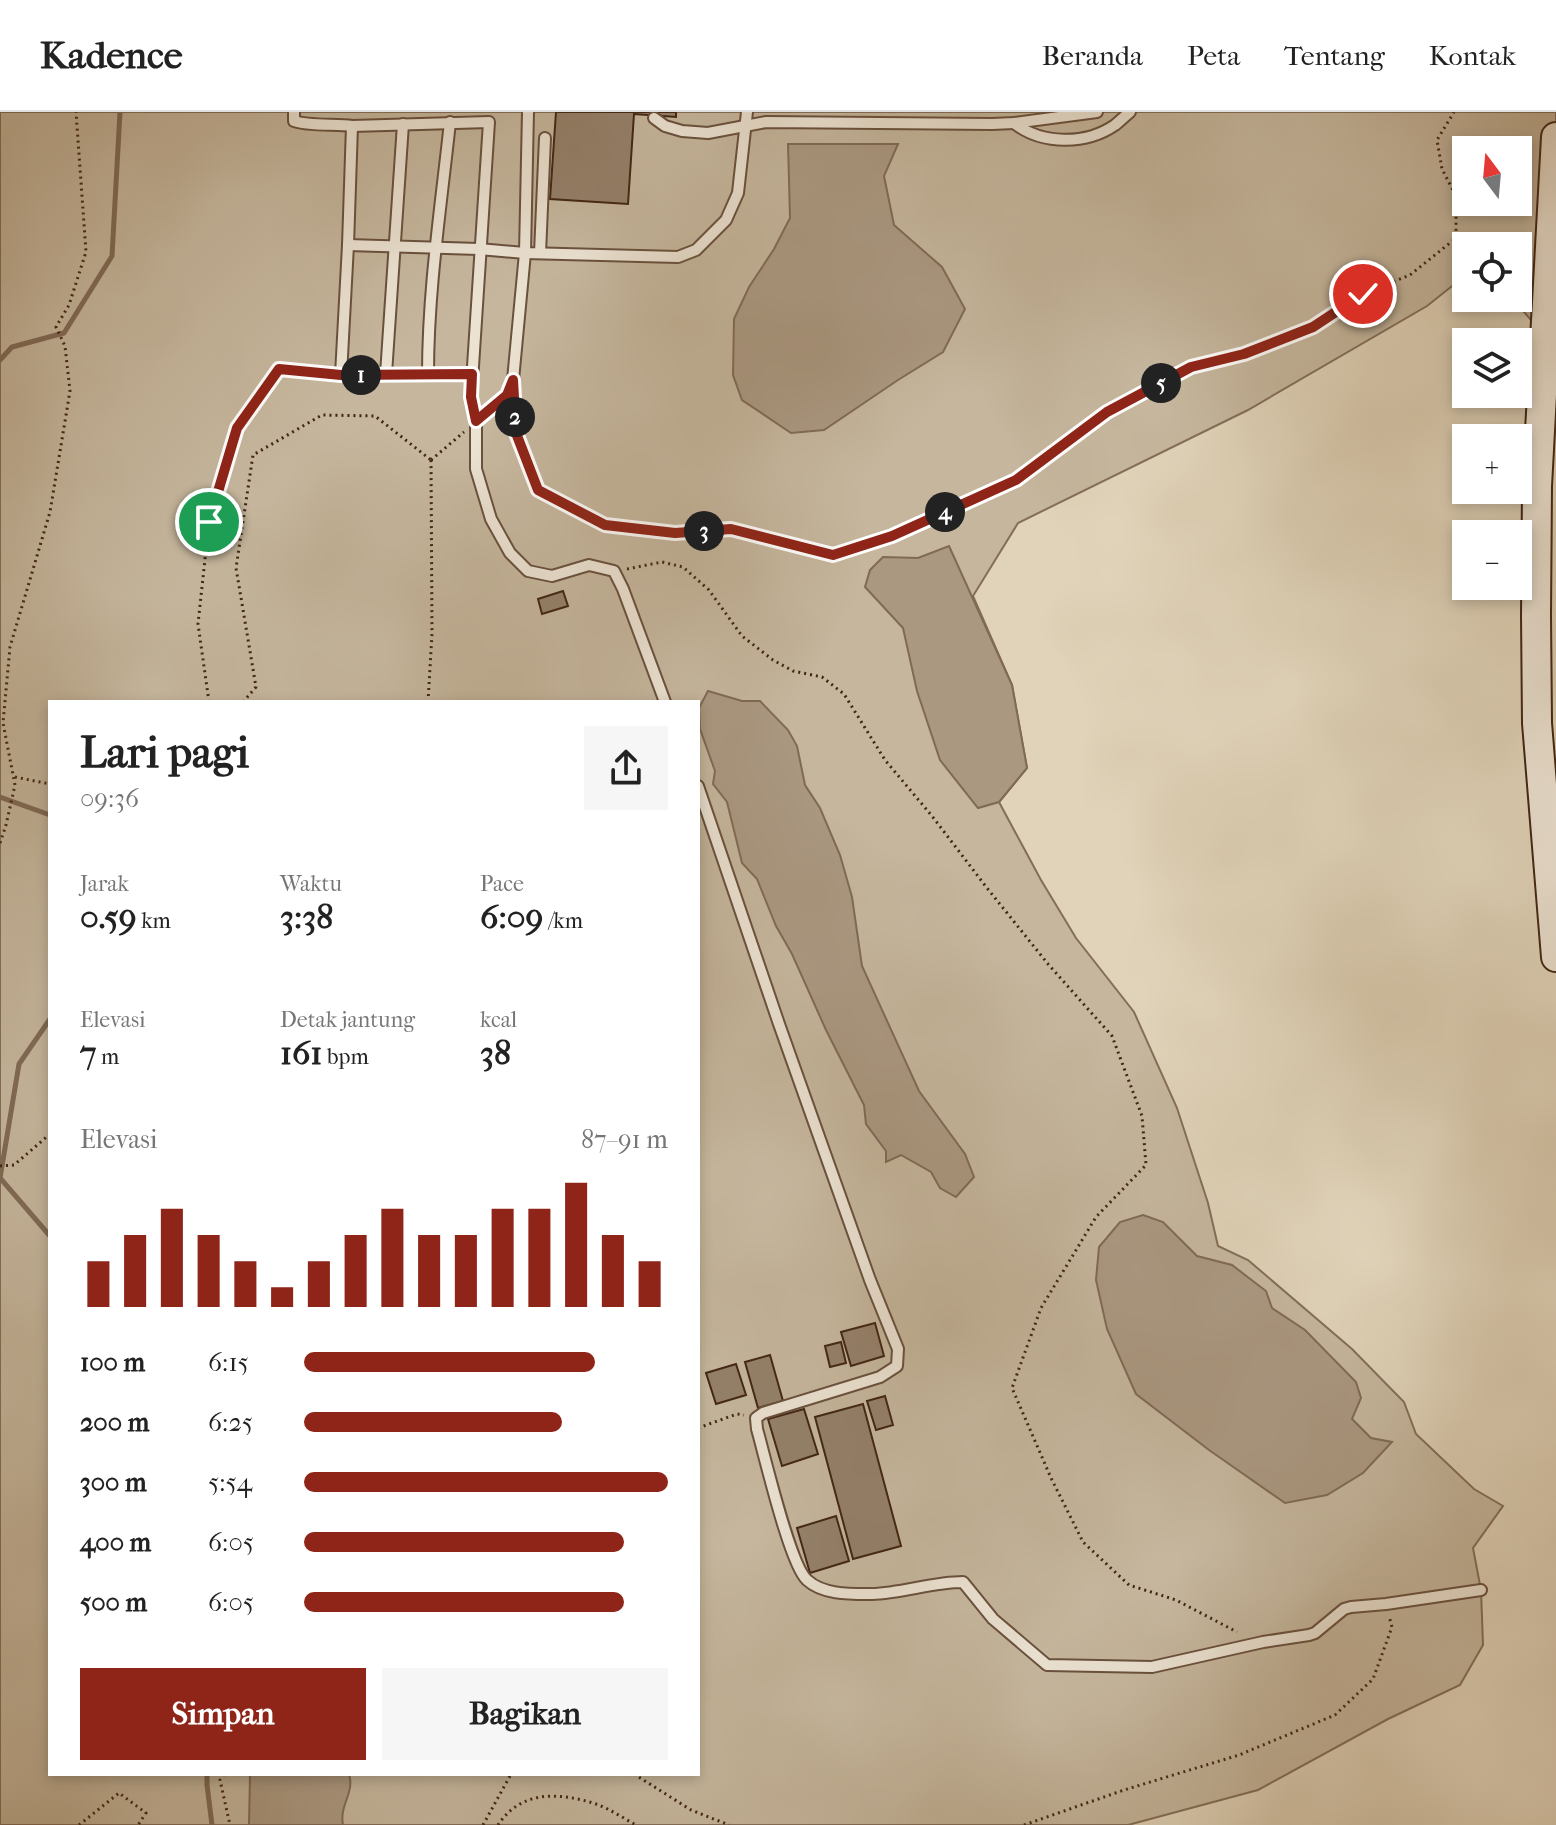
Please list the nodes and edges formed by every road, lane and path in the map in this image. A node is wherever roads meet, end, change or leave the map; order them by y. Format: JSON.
{"nodes":[{"id":1,"x":76,"y":112,"type":"edge"},
{"id":2,"x":294,"y":112,"type":"edge"},
{"id":3,"x":528,"y":112,"type":"edge"},
{"id":4,"x":747,"y":112,"type":"edge"},
{"id":5,"x":1097,"y":112,"type":"edge"},
{"id":6,"x":1130,"y":112,"type":"edge"},
{"id":7,"x":1454,"y":112,"type":"edge"},
{"id":8,"x":654,"y":118,"type":"dead end"},
{"id":9,"x":450,"y":122,"type":"junction"},
{"id":10,"x":1014,"y":123,"type":"junction"},
{"id":11,"x":403,"y":124,"type":"junction"},
{"id":12,"x":744,"y":125,"type":"junction"},
{"id":13,"x":352,"y":126,"type":"junction"},
{"id":14,"x":1556,"y":137,"type":"edge"},
{"id":15,"x":545,"y":138,"type":"dead end"},
{"id":16,"x":348,"y":245,"type":"junction"},
{"id":17,"x":394,"y":247,"type":"junction"},
{"id":18,"x":436,"y":247,"type":"junction"},
{"id":19,"x":479,"y":249,"type":"junction"},
{"id":20,"x":525,"y":253,"type":"junction"},
{"id":21,"x":540,"y":253,"type":"junction"},
{"id":22,"x":386,"y":374,"type":"junction"},
{"id":23,"x":428,"y":374,"type":"junction"},
{"id":24,"x":472,"y":374,"type":"junction"},
{"id":25,"x":341,"y":375,"type":"junction"},
{"id":26,"x":513,"y":380,"type":"junction"},
{"id":27,"x":476,"y":421,"type":"junction"},
{"id":28,"x":431,"y":460,"type":"junction"},
{"id":29,"x":614,"y":571,"type":"junction"},
{"id":30,"x":209,"y":700,"type":"edge"},
{"id":31,"x":245,"y":700,"type":"edge"},
{"id":32,"x":428,"y":700,"type":"edge"},
{"id":33,"x":664,"y":700,"type":"edge"},
{"id":34,"x":14,"y":777,"type":"junction"},
{"id":35,"x":48,"y":784,"type":"edge"},
{"id":36,"x":700,"y":792,"type":"edge"},
{"id":37,"x":0,"y":843,"type":"edge"},
{"id":38,"x":1556,"y":957,"type":"edge"},
{"id":39,"x":48,"y":1136,"type":"edge"},
{"id":40,"x":0,"y":1166,"type":"edge"},
{"id":41,"x":756,"y":1418,"type":"junction"},
{"id":42,"x":700,"y":1427,"type":"edge"},
{"id":43,"x":1481,"y":1590,"type":"dead end"},
{"id":44,"x":1386,"y":1604,"type":"junction"},
{"id":45,"x":1263,"y":1642,"type":"junction"},
{"id":46,"x":223,"y":1776,"type":"edge"},
{"id":47,"x":510,"y":1776,"type":"edge"},
{"id":48,"x":637,"y":1776,"type":"edge"},
{"id":49,"x":79,"y":1825,"type":"edge"},
{"id":50,"x":138,"y":1825,"type":"edge"},
{"id":51,"x":230,"y":1825,"type":"edge"},
{"id":52,"x":483,"y":1825,"type":"edge"},
{"id":53,"x":498,"y":1825,"type":"edge"},
{"id":54,"x":636,"y":1825,"type":"edge"},
{"id":55,"x":729,"y":1825,"type":"edge"},
{"id":56,"x":1024,"y":1825,"type":"edge"}],
"edges":[{"from":1,"to":34,"type":"path"},
{"from":2,"to":13,"type":"lane"},
{"from":3,"to":20,"type":"lane"},
{"from":4,"to":12,"type":"lane"},
{"from":5,"to":10,"type":"lane"},
{"from":6,"to":10,"type":"lane"},
{"from":7,"to":26,"type":"path"},
{"from":8,"to":12,"type":"lane"},
{"from":9,"to":11,"type":"lane"},
{"from":9,"to":18,"type":"lane"},
{"from":9,"to":19,"type":"lane"},
{"from":10,"to":12,"type":"lane"},
{"from":11,"to":13,"type":"lane"},
{"from":11,"to":17,"type":"lane"},
{"from":12,"to":21,"type":"lane"},
{"from":13,"to":16,"type":"lane"},
{"from":14,"to":38,"type":"main road"},
{"from":15,"to":21,"type":"lane"},
{"from":16,"to":17,"type":"lane"},
{"from":16,"to":25,"type":"lane"},
{"from":17,"to":18,"type":"lane"},
{"from":17,"to":22,"type":"lane"},
{"from":18,"to":19,"type":"lane"},
{"from":18,"to":23,"type":"lane"},
{"from":19,"to":20,"type":"lane"},
{"from":19,"to":24,"type":"lane"},
{"from":20,"to":21,"type":"lane"},
{"from":20,"to":26,"type":"lane"},
{"from":22,"to":23,"type":"lane"},
{"from":22,"to":25,"type":"lane"},
{"from":23,"to":24,"type":"lane"},
{"from":24,"to":27,"type":"lane"},
{"from":25,"to":30,"type":"path"},
{"from":26,"to":27,"type":"lane"},
{"from":27,"to":28,"type":"path"},
{"from":27,"to":29,"type":"lane"},
{"from":28,"to":31,"type":"path"},
{"from":28,"to":32,"type":"path"},
{"from":29,"to":33,"type":"lane"},
{"from":29,"to":45,"type":"path"},
{"from":34,"to":35,"type":"path"},
{"from":34,"to":37,"type":"path"},
{"from":36,"to":41,"type":"lane"},
{"from":39,"to":40,"type":"path"},
{"from":41,"to":42,"type":"path"},
{"from":41,"to":45,"type":"lane"},
{"from":43,"to":44,"type":"lane"},
{"from":44,"to":45,"type":"lane"},
{"from":44,"to":56,"type":"path"},
{"from":46,"to":51,"type":"path"},
{"from":47,"to":52,"type":"path"},
{"from":48,"to":55,"type":"path"},
{"from":49,"to":50,"type":"path"},
{"from":53,"to":54,"type":"path"}]}
